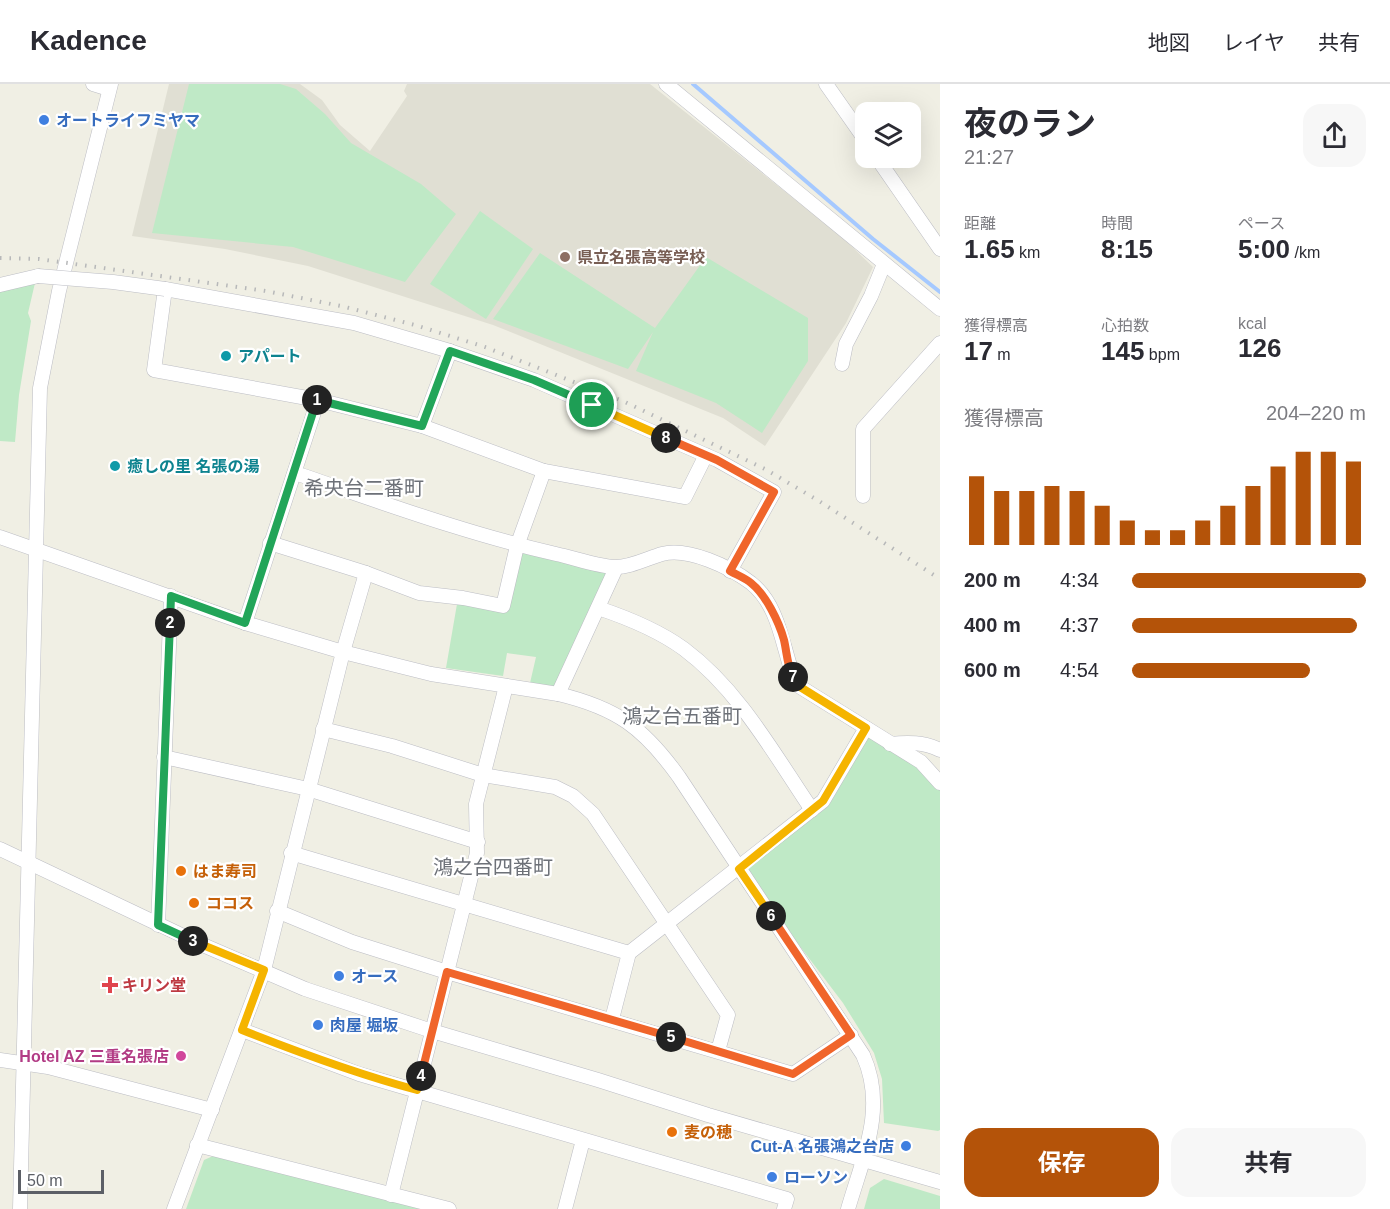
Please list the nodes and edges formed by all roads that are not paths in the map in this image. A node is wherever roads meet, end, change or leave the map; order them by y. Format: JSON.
{"nodes":[{"id":1,"x":93,"y":84,"type":"edge"},
{"id":2,"x":666,"y":84,"type":"edge"},
{"id":3,"x":826,"y":84,"type":"edge"},
{"id":4,"x":110,"y":87,"type":"edge"},
{"id":5,"x":855,"y":125,"type":"edge"},
{"id":6,"x":884,"y":168,"type":"edge"},
{"id":7,"x":940,"y":249,"type":"edge"},
{"id":8,"x":884,"y":264,"type":"junction"},
{"id":9,"x":0,"y":285,"type":"edge"},
{"id":10,"x":165,"y":289,"type":"junction"},
{"id":11,"x":940,"y":309,"type":"edge"},
{"id":12,"x":940,"y":343,"type":"edge"},
{"id":13,"x":450,"y":351,"type":"junction"},
{"id":14,"x":842,"y":364,"type":"dead end"},
{"id":15,"x":318,"y":399,"type":"junction"},
{"id":16,"x":422,"y":426,"type":"junction"},
{"id":17,"x":706,"y":455,"type":"junction"},
{"id":18,"x":544,"y":471,"type":"junction"},
{"id":19,"x":295,"y":473,"type":"junction"},
{"id":20,"x":863,"y":496,"type":"dead end"},
{"id":21,"x":0,"y":537,"type":"edge"},
{"id":22,"x":270,"y":543,"type":"junction"},
{"id":23,"x":517,"y":546,"type":"junction"},
{"id":24,"x":35,"y":550,"type":"junction"},
{"id":25,"x":616,"y":568,"type":"junction"},
{"id":26,"x":730,"y":571,"type":"junction"},
{"id":27,"x":366,"y":573,"type":"junction"},
{"id":28,"x":171,"y":596,"type":"junction"},
{"id":29,"x":598,"y":608,"type":"junction"},
{"id":30,"x":245,"y":623,"type":"junction"},
{"id":31,"x":343,"y":652,"type":"junction"},
{"id":32,"x":506,"y":686,"type":"junction"},
{"id":33,"x":558,"y":694,"type":"junction"},
{"id":34,"x":866,"y":728,"type":"junction"},
{"id":35,"x":324,"y":729,"type":"junction"},
{"id":36,"x":890,"y":744,"type":"junction"},
{"id":37,"x":940,"y":750,"type":"edge"},
{"id":38,"x":164,"y":757,"type":"junction"},
{"id":39,"x":483,"y":775,"type":"junction"},
{"id":40,"x":940,"y":783,"type":"edge"},
{"id":41,"x":308,"y":789,"type":"junction"},
{"id":42,"x":812,"y":810,"type":"junction"},
{"id":43,"x":478,"y":842,"type":"junction"},
{"id":44,"x":0,"y":849,"type":"edge"},
{"id":45,"x":291,"y":853,"type":"junction"},
{"id":46,"x":30,"y":863,"type":"junction"},
{"id":47,"x":739,"y":869,"type":"junction"},
{"id":48,"x":464,"y":904,"type":"junction"},
{"id":49,"x":277,"y":911,"type":"junction"},
{"id":50,"x":666,"y":924,"type":"junction"},
{"id":51,"x":158,"y":925,"type":"junction"},
{"id":52,"x":629,"y":953,"type":"junction"},
{"id":53,"x":264,"y":970,"type":"junction"},
{"id":54,"x":447,"y":972,"type":"junction"},
{"id":55,"x":612,"y":1019,"type":"junction"},
{"id":56,"x":242,"y":1030,"type":"junction"},
{"id":57,"x":432,"y":1031,"type":"junction"},
{"id":58,"x":851,"y":1035,"type":"junction"},
{"id":59,"x":718,"y":1051,"type":"junction"},
{"id":60,"x":0,"y":1060,"type":"edge"},
{"id":61,"x":22,"y":1064,"type":"junction"},
{"id":62,"x":417,"y":1090,"type":"junction"},
{"id":63,"x":212,"y":1110,"type":"junction"},
{"id":64,"x":583,"y":1140,"type":"junction"},
{"id":65,"x":197,"y":1146,"type":"junction"},
{"id":66,"x":862,"y":1158,"type":"junction"},
{"id":67,"x":940,"y":1182,"type":"edge"},
{"id":68,"x":391,"y":1195,"type":"junction"},
{"id":69,"x":20,"y":1209,"type":"edge"},
{"id":70,"x":174,"y":1209,"type":"edge"},
{"id":71,"x":449,"y":1209,"type":"edge"},
{"id":72,"x":565,"y":1209,"type":"edge"},
{"id":73,"x":784,"y":1209,"type":"edge"},
{"id":74,"x":848,"y":1209,"type":"edge"}],
"edges":[{"from":1,"to":4,"type":"street"},
{"from":2,"to":8,"type":"street"},
{"from":3,"to":5,"type":"street"},
{"from":4,"to":24,"type":"street"},
{"from":6,"to":7,"type":"street"},
{"from":8,"to":11,"type":"street"},
{"from":8,"to":14,"type":"street"},
{"from":9,"to":10,"type":"street","bridge":true},
{"from":10,"to":13,"type":"street"},
{"from":10,"to":15,"type":"street"},
{"from":12,"to":20,"type":"street"},
{"from":13,"to":16,"type":"street"},
{"from":13,"to":17,"type":"street"},
{"from":15,"to":16,"type":"street"},
{"from":15,"to":19,"type":"street"},
{"from":16,"to":18,"type":"street"},
{"from":17,"to":18,"type":"street"},
{"from":17,"to":26,"type":"street"},
{"from":18,"to":23,"type":"street"},
{"from":19,"to":22,"type":"street"},
{"from":19,"to":23,"type":"street"},
{"from":21,"to":24,"type":"street"},
{"from":22,"to":27,"type":"street"},
{"from":22,"to":30,"type":"street"},
{"from":23,"to":25,"type":"street"},
{"from":23,"to":27,"type":"street"},
{"from":24,"to":28,"type":"street"},
{"from":24,"to":46,"type":"street"},
{"from":25,"to":26,"type":"street"},
{"from":25,"to":29,"type":"street"},
{"from":26,"to":34,"type":"street"},
{"from":27,"to":31,"type":"street"},
{"from":28,"to":30,"type":"street"},
{"from":28,"to":38,"type":"street"},
{"from":29,"to":33,"type":"street"},
{"from":29,"to":42,"type":"street"},
{"from":30,"to":31,"type":"street"},
{"from":31,"to":32,"type":"street"},
{"from":31,"to":35,"type":"street"},
{"from":32,"to":33,"type":"street"},
{"from":32,"to":39,"type":"street"},
{"from":33,"to":47,"type":"street"},
{"from":34,"to":36,"type":"street"},
{"from":34,"to":42,"type":"street"},
{"from":35,"to":39,"type":"street"},
{"from":35,"to":41,"type":"street"},
{"from":36,"to":37,"type":"street"},
{"from":36,"to":40,"type":"street"},
{"from":38,"to":41,"type":"street"},
{"from":38,"to":51,"type":"street"},
{"from":39,"to":43,"type":"street"},
{"from":39,"to":50,"type":"street"},
{"from":41,"to":43,"type":"street"},
{"from":41,"to":45,"type":"street"},
{"from":42,"to":47,"type":"street"},
{"from":43,"to":48,"type":"street"},
{"from":44,"to":46,"type":"street"},
{"from":45,"to":48,"type":"street"},
{"from":45,"to":49,"type":"street"},
{"from":46,"to":51,"type":"street"},
{"from":46,"to":61,"type":"street"},
{"from":47,"to":50,"type":"street"},
{"from":47,"to":58,"type":"street"},
{"from":48,"to":52,"type":"street"},
{"from":48,"to":54,"type":"street"},
{"from":49,"to":53,"type":"street"},
{"from":49,"to":54,"type":"street"},
{"from":50,"to":52,"type":"street"},
{"from":50,"to":59,"type":"street"},
{"from":51,"to":53,"type":"street"},
{"from":52,"to":55,"type":"street"},
{"from":53,"to":56,"type":"street"},
{"from":53,"to":57,"type":"street"},
{"from":54,"to":55,"type":"street"},
{"from":54,"to":57,"type":"street"},
{"from":55,"to":59,"type":"street"},
{"from":56,"to":62,"type":"street"},
{"from":56,"to":63,"type":"street"},
{"from":57,"to":62,"type":"street"},
{"from":57,"to":66,"type":"street"},
{"from":58,"to":59,"type":"street"},
{"from":58,"to":66,"type":"street"},
{"from":60,"to":61,"type":"street"},
{"from":61,"to":63,"type":"street"},
{"from":61,"to":69,"type":"street"},
{"from":62,"to":64,"type":"street"},
{"from":62,"to":68,"type":"street"},
{"from":63,"to":65,"type":"street"},
{"from":64,"to":72,"type":"street"},
{"from":64,"to":73,"type":"street"},
{"from":65,"to":68,"type":"street"},
{"from":65,"to":70,"type":"street"},
{"from":66,"to":67,"type":"street"},
{"from":66,"to":74,"type":"street"},
{"from":68,"to":71,"type":"street"}]}
